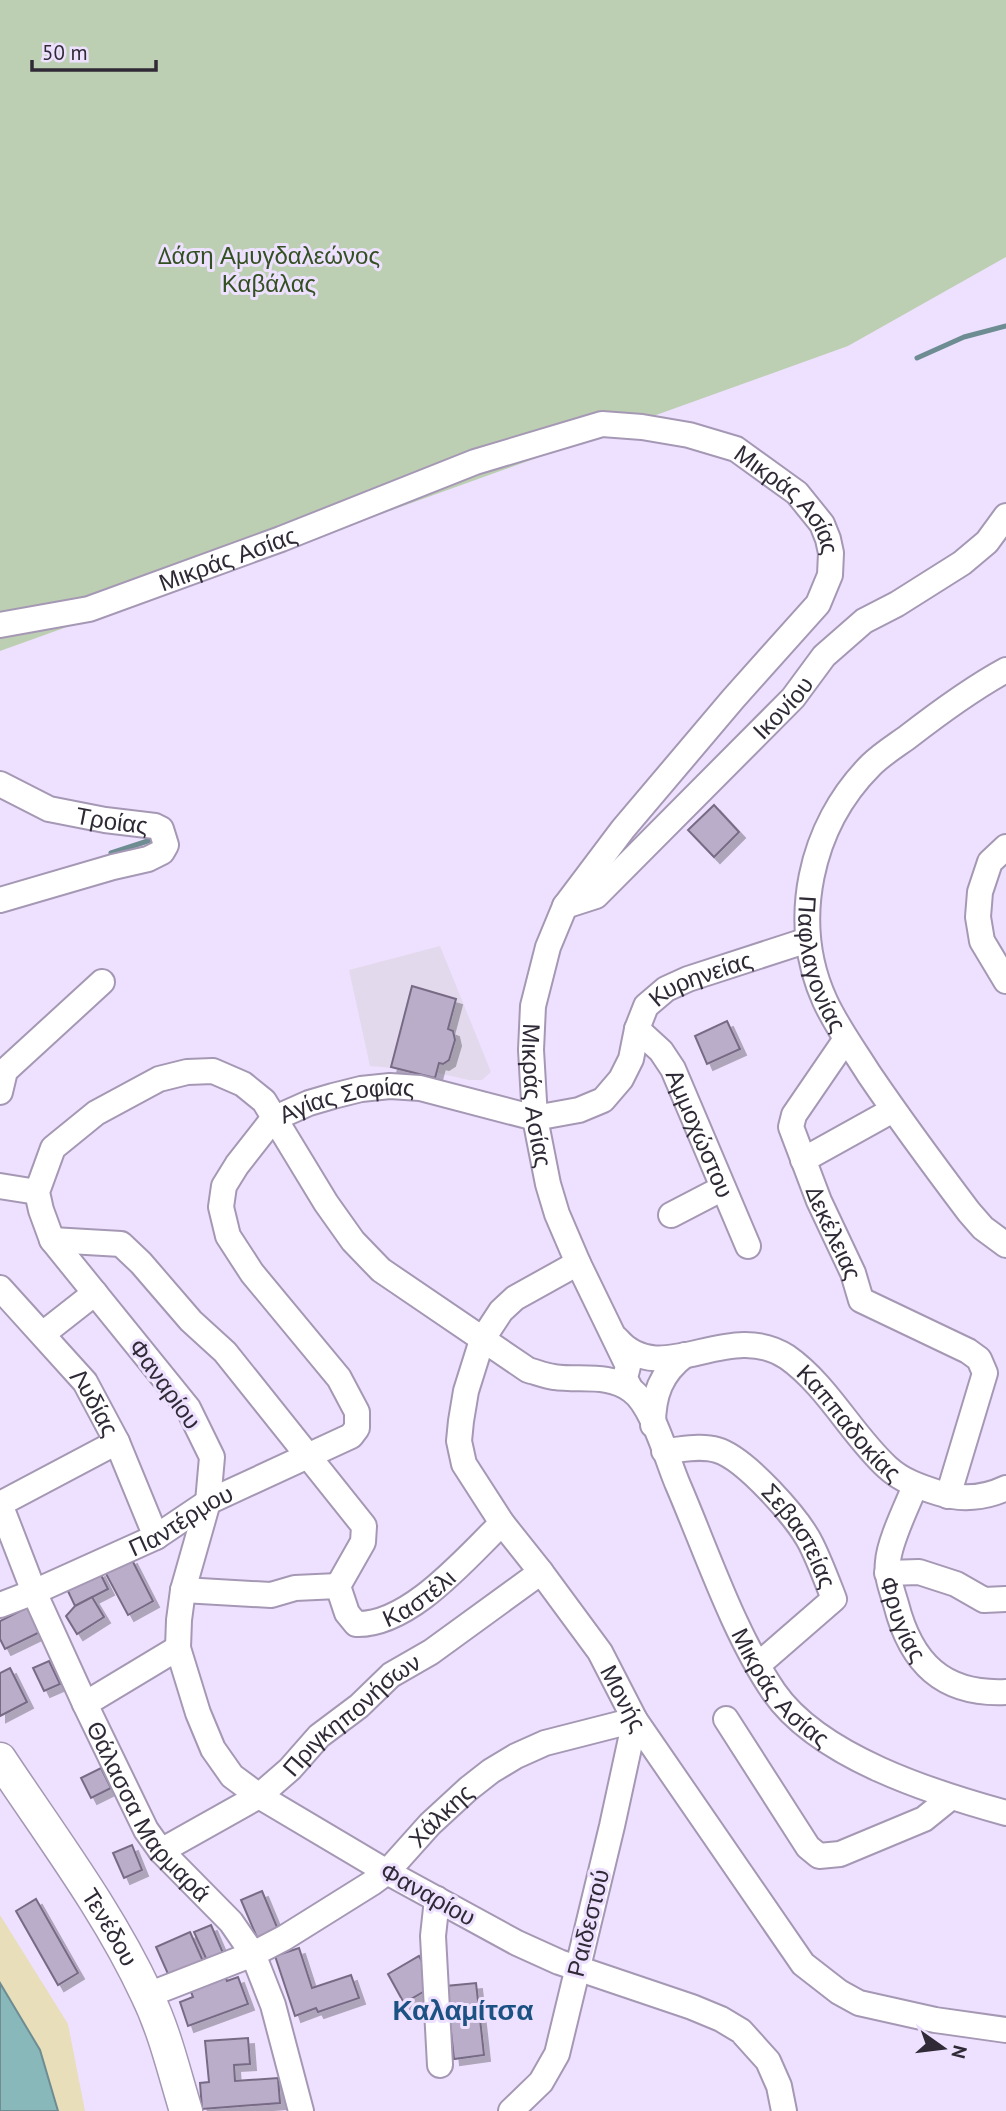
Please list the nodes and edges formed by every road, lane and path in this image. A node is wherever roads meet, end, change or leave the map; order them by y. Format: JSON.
{"nodes":[{"id":1,"x":1006,"y":516,"type":"edge"},
{"id":2,"x":0,"y":625,"type":"edge"},
{"id":3,"x":1006,"y":670,"type":"edge"},
{"id":4,"x":0,"y":784,"type":"edge"},
{"id":5,"x":1006,"y":847,"type":"edge"},
{"id":6,"x":0,"y":900,"type":"edge"},
{"id":7,"x":565,"y":906,"type":"junction"},
{"id":8,"x":808,"y":940,"type":"junction"},
{"id":9,"x":1006,"y":981,"type":"edge"},
{"id":10,"x":102,"y":982,"type":"dead end"},
{"id":11,"x":637,"y":1029,"type":"junction"},
{"id":12,"x":846,"y":1039,"type":"junction"},
{"id":13,"x":0,"y":1093,"type":"edge"},
{"id":14,"x":893,"y":1110,"type":"junction"},
{"id":15,"x":535,"y":1118,"type":"junction"},
{"id":16,"x":273,"y":1119,"type":"junction"},
{"id":17,"x":803,"y":1160,"type":"junction"},
{"id":18,"x":0,"y":1186,"type":"edge"},
{"id":19,"x":723,"y":1188,"type":"junction"},
{"id":20,"x":37,"y":1192,"type":"junction"},
{"id":21,"x":671,"y":1215,"type":"dead end"},
{"id":22,"x":52,"y":1240,"type":"junction"},
{"id":23,"x":1006,"y":1245,"type":"edge"},
{"id":24,"x":748,"y":1247,"type":"dead end"},
{"id":25,"x":578,"y":1263,"type":"junction"},
{"id":26,"x":0,"y":1288,"type":"edge"},
{"id":27,"x":94,"y":1293,"type":"junction"},
{"id":28,"x":44,"y":1333,"type":"junction"},
{"id":29,"x":482,"y":1340,"type":"junction"},
{"id":30,"x":644,"y":1376,"type":"junction"},
{"id":31,"x":357,"y":1428,"type":"joint"},
{"id":32,"x":117,"y":1442,"type":"junction"},
{"id":33,"x":664,"y":1451,"type":"junction"},
{"id":34,"x":307,"y":1455,"type":"junction"},
{"id":35,"x":915,"y":1486,"type":"junction"},
{"id":36,"x":1006,"y":1488,"type":"edge"},
{"id":37,"x":948,"y":1496,"type":"junction"},
{"id":38,"x":208,"y":1502,"type":"junction"},
{"id":39,"x":0,"y":1504,"type":"edge"},
{"id":40,"x":502,"y":1523,"type":"junction"},
{"id":41,"x":156,"y":1537,"type":"junction"},
{"id":42,"x":541,"y":1572,"type":"junction"},
{"id":43,"x":887,"y":1573,"type":"junction"},
{"id":44,"x":338,"y":1586,"type":"junction"},
{"id":45,"x":183,"y":1590,"type":"junction"},
{"id":46,"x":34,"y":1592,"type":"junction"},
{"id":47,"x":1006,"y":1600,"type":"edge"},
{"id":48,"x":0,"y":1605,"type":"edge"},
{"id":49,"x":178,"y":1648,"type":"junction"},
{"id":50,"x":758,"y":1665,"type":"junction"},
{"id":51,"x":1006,"y":1692,"type":"edge"},
{"id":52,"x":85,"y":1704,"type":"junction"},
{"id":53,"x":635,"y":1720,"type":"junction"},
{"id":54,"x":726,"y":1720,"type":"dead end"},
{"id":55,"x":0,"y":1759,"type":"edge"},
{"id":56,"x":0,"y":1795,"type":"edge"},
{"id":57,"x":259,"y":1796,"type":"junction"},
{"id":58,"x":950,"y":1798,"type":"junction"},
{"id":59,"x":1006,"y":1813,"type":"edge"},
{"id":60,"x":161,"y":1851,"type":"junction"},
{"id":61,"x":387,"y":1872,"type":"junction"},
{"id":62,"x":437,"y":1899,"type":"junction"},
{"id":63,"x":253,"y":1954,"type":"junction"},
{"id":64,"x":576,"y":1968,"type":"junction"},
{"id":65,"x":148,"y":1995,"type":"junction"},
{"id":66,"x":1006,"y":2030,"type":"edge"},
{"id":67,"x":440,"y":2065,"type":"dead end"},
{"id":68,"x":164,"y":2111,"type":"edge"},
{"id":69,"x":186,"y":2111,"type":"edge"},
{"id":70,"x":301,"y":2111,"type":"edge"},
{"id":71,"x":511,"y":2111,"type":"edge"},
{"id":72,"x":785,"y":2111,"type":"edge"}],
"edges":[{"from":1,"to":7,"type":"street","name":"Ικονίου"},
{"from":2,"to":7,"type":"street","name":"Μικράς Ασίας"},
{"from":3,"to":8,"type":"street","name":"Παφλαγονίας"},
{"from":4,"to":6,"type":"street","name":"Τροίας"},
{"from":5,"to":9,"type":"street"},
{"from":7,"to":15,"type":"street","name":"Μικράς Ασίας"},
{"from":8,"to":11,"type":"street","name":"Κυρηνείας"},
{"from":8,"to":12,"type":"street","name":"Παφλαγονίας"},
{"from":10,"to":13,"type":"street"},
{"from":11,"to":15,"type":"street","name":"Κυρηνείας"},
{"from":11,"to":19,"type":"street","name":"Αμμοχώστου"},
{"from":12,"to":14,"type":"street","name":"Παφλαγονίας"},
{"from":12,"to":17,"type":"street","name":"Δεκέλειας"},
{"from":14,"to":17,"type":"street"},
{"from":14,"to":23,"type":"street","name":"Παφλαγονίας"},
{"from":15,"to":16,"type":"street","name":"Αγίας Σοφίας"},
{"from":15,"to":25,"type":"street","name":"Μικράς Ασίας"},
{"from":16,"to":20,"type":"street"},
{"from":16,"to":29,"type":"street"},
{"from":16,"to":31,"type":"street","name":"Αγίας Σοφίας"},
{"from":17,"to":37,"type":"street","name":"Δεκέλειας"},
{"from":18,"to":20,"type":"street"},
{"from":19,"to":21,"type":"street"},
{"from":19,"to":24,"type":"street","name":"Αμμοχώστου"},
{"from":20,"to":22,"type":"street","name":"Φαναρίου"},
{"from":22,"to":27,"type":"street","name":"Φαναρίου"},
{"from":22,"to":34,"type":"street"},
{"from":25,"to":29,"type":"street","name":"Μονής"},
{"from":25,"to":30,"type":"street","name":"Μικράς Ασίας"},
{"from":26,"to":28,"type":"street","name":"Λυδίας"},
{"from":27,"to":28,"type":"street"},
{"from":27,"to":38,"type":"street","name":"Φαναρίου"},
{"from":28,"to":32,"type":"street","name":"Λυδίας"},
{"from":29,"to":30,"type":"street","name":"Καππαδοκίας"},
{"from":29,"to":40,"type":"street","name":"Μονής"},
{"from":30,"to":33,"type":"street","name":"Μικράς Ασίας"},
{"from":30,"to":35,"type":"street","name":"Καππαδοκίας"},
{"from":31,"to":34,"type":"street","name":"Παντέρμου"},
{"from":32,"to":39,"type":"street"},
{"from":32,"to":41,"type":"street","name":"Λυδίας"},
{"from":33,"to":50,"type":"street","name":"Μικράς Ασίας"},
{"from":33,"to":50,"type":"street","name":"Σεβαστείας"},
{"from":34,"to":38,"type":"street","name":"Παντέρμου"},
{"from":34,"to":44,"type":"street"},
{"from":35,"to":37,"type":"street","name":"Καππαδοκίας"},
{"from":35,"to":43,"type":"street","name":"Φρυγίας"},
{"from":36,"to":37,"type":"street","name":"Καππαδοκίας"},
{"from":38,"to":41,"type":"street","name":"Παντέρμου"},
{"from":38,"to":45,"type":"street","name":"Φαναρίου"},
{"from":39,"to":46,"type":"street","name":"Θάλασσα Μαρμαρά"},
{"from":40,"to":42,"type":"street","name":"Μονής"},
{"from":40,"to":44,"type":"street","name":"Καστέλι"},
{"from":41,"to":46,"type":"street","name":"Παντέρμου"},
{"from":42,"to":53,"type":"street","name":"Μονής"},
{"from":42,"to":57,"type":"street","name":"Πριγκηπονήσων"},
{"from":43,"to":47,"type":"street"},
{"from":43,"to":51,"type":"street","name":"Φρυγίας"},
{"from":44,"to":45,"type":"street"},
{"from":45,"to":49,"type":"street","name":"Φαναρίου"},
{"from":46,"to":48,"type":"street","name":"Παντέρμου"},
{"from":46,"to":52,"type":"street","name":"Θάλασσα Μαρμαρά"},
{"from":49,"to":52,"type":"street"},
{"from":49,"to":57,"type":"street","name":"Φαναρίου"},
{"from":50,"to":58,"type":"street","name":"Μικράς Ασίας"},
{"from":52,"to":60,"type":"street","name":"Θάλασσα Μαρμαρά"},
{"from":53,"to":61,"type":"street","name":"Χάλκης"},
{"from":53,"to":64,"type":"street","name":"Ραιδεστού"},
{"from":53,"to":66,"type":"street","name":"Μονής"},
{"from":54,"to":58,"type":"street"},
{"from":55,"to":65,"type":"main road","name":"Τενέδου"},
{"from":56,"to":68,"type":"main road","name":"Τενέδου"},
{"from":57,"to":60,"type":"street","name":"Πριγκηπονήσων"},
{"from":57,"to":61,"type":"street","name":"Φαναρίου"},
{"from":58,"to":59,"type":"street","name":"Μικράς Ασίας"},
{"from":60,"to":63,"type":"street","name":"Θάλασσα Μαρμαρά"},
{"from":61,"to":62,"type":"street","name":"Φαναρίου"},
{"from":61,"to":63,"type":"street","name":"Χάλκης"},
{"from":62,"to":64,"type":"street","name":"Φαναρίου"},
{"from":62,"to":67,"type":"street"},
{"from":63,"to":65,"type":"street","name":"Χάλκης"},
{"from":63,"to":70,"type":"street","name":"Θάλασσα Μαρμαρά"},
{"from":64,"to":71,"type":"street","name":"Ραιδεστού"},
{"from":64,"to":72,"type":"street","name":"Φαναρίου"},
{"from":65,"to":69,"type":"main road","name":"Τενέδου"}]}
